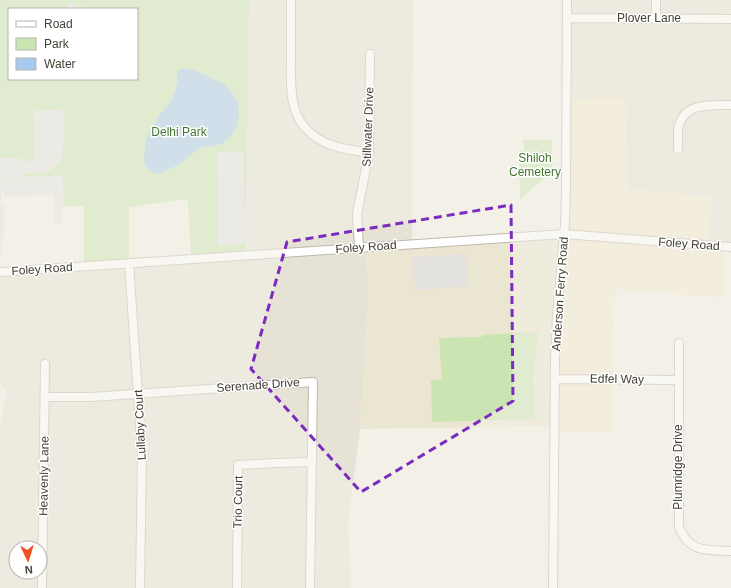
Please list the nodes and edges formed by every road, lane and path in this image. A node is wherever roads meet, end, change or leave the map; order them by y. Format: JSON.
{"nodes":[{"id":1,"x":291,"y":0,"type":"edge"},
{"id":2,"x":566,"y":0,"type":"edge"},
{"id":3,"x":656,"y":0,"type":"edge"},
{"id":4,"x":567,"y":18,"type":"junction"},
{"id":5,"x":656,"y":18,"type":"junction"},
{"id":6,"x":731,"y":19,"type":"edge"},
{"id":7,"x":370,"y":54,"type":"dead end"},
{"id":8,"x":731,"y":105,"type":"edge"},
{"id":9,"x":678,"y":149,"type":"dead end"},
{"id":10,"x":369,"y":153,"type":"junction"},
{"id":11,"x":564,"y":234,"type":"junction"},
{"id":12,"x":359,"y":247,"type":"junction"},
{"id":13,"x":731,"y":247,"type":"edge"},
{"id":14,"x":129,"y":263,"type":"junction"},
{"id":15,"x":0,"y":272,"type":"edge"},
{"id":16,"x":679,"y":343,"type":"dead end"},
{"id":17,"x":45,"y":364,"type":"dead end"},
{"id":18,"x":555,"y":379,"type":"junction"},
{"id":19,"x":679,"y":380,"type":"junction"},
{"id":20,"x":138,"y":394,"type":"junction"},
{"id":21,"x":45,"y":396,"type":"junction"},
{"id":22,"x":312,"y":462,"type":"junction"},
{"id":23,"x":731,"y":551,"type":"edge"},
{"id":24,"x":42,"y":588,"type":"edge"},
{"id":25,"x":140,"y":588,"type":"edge"},
{"id":26,"x":237,"y":588,"type":"edge"},
{"id":27,"x":310,"y":588,"type":"edge"},
{"id":28,"x":553,"y":588,"type":"edge"}],
"edges":[{"from":1,"to":10,"type":"street"},
{"from":2,"to":4,"type":"street","name":"Anderson Ferry Road"},
{"from":3,"to":5,"type":"street"},
{"from":4,"to":5,"type":"street","name":"Plover Lane"},
{"from":4,"to":11,"type":"street","name":"Anderson Ferry Road"},
{"from":5,"to":6,"type":"street","name":"Plover Lane"},
{"from":7,"to":10,"type":"street","name":"Stillwater Drive"},
{"from":8,"to":9,"type":"street"},
{"from":10,"to":12,"type":"street","name":"Stillwater Drive"},
{"from":11,"to":12,"type":"street","name":"Foley Road"},
{"from":11,"to":13,"type":"street","name":"Foley Road"},
{"from":11,"to":18,"type":"street","name":"Anderson Ferry Road"},
{"from":12,"to":14,"type":"street","name":"Foley Road"},
{"from":14,"to":15,"type":"street","name":"Foley Road"},
{"from":14,"to":20,"type":"street","name":"Lullaby Court"},
{"from":16,"to":19,"type":"street","name":"Plumridge Drive"},
{"from":17,"to":21,"type":"street","name":"Heavenly Lane"},
{"from":18,"to":19,"type":"street","name":"Edfel Way"},
{"from":18,"to":28,"type":"street","name":"Anderson Ferry Road"},
{"from":19,"to":23,"type":"street","name":"Plumridge Drive"},
{"from":20,"to":21,"type":"street","name":"Serenade Drive"},
{"from":20,"to":22,"type":"street","name":"Serenade Drive"},
{"from":20,"to":25,"type":"street","name":"Lullaby Court"},
{"from":21,"to":24,"type":"street","name":"Heavenly Lane"},
{"from":22,"to":26,"type":"street","name":"Trio Court"},
{"from":22,"to":27,"type":"street","name":"Serenade Drive"}]}
